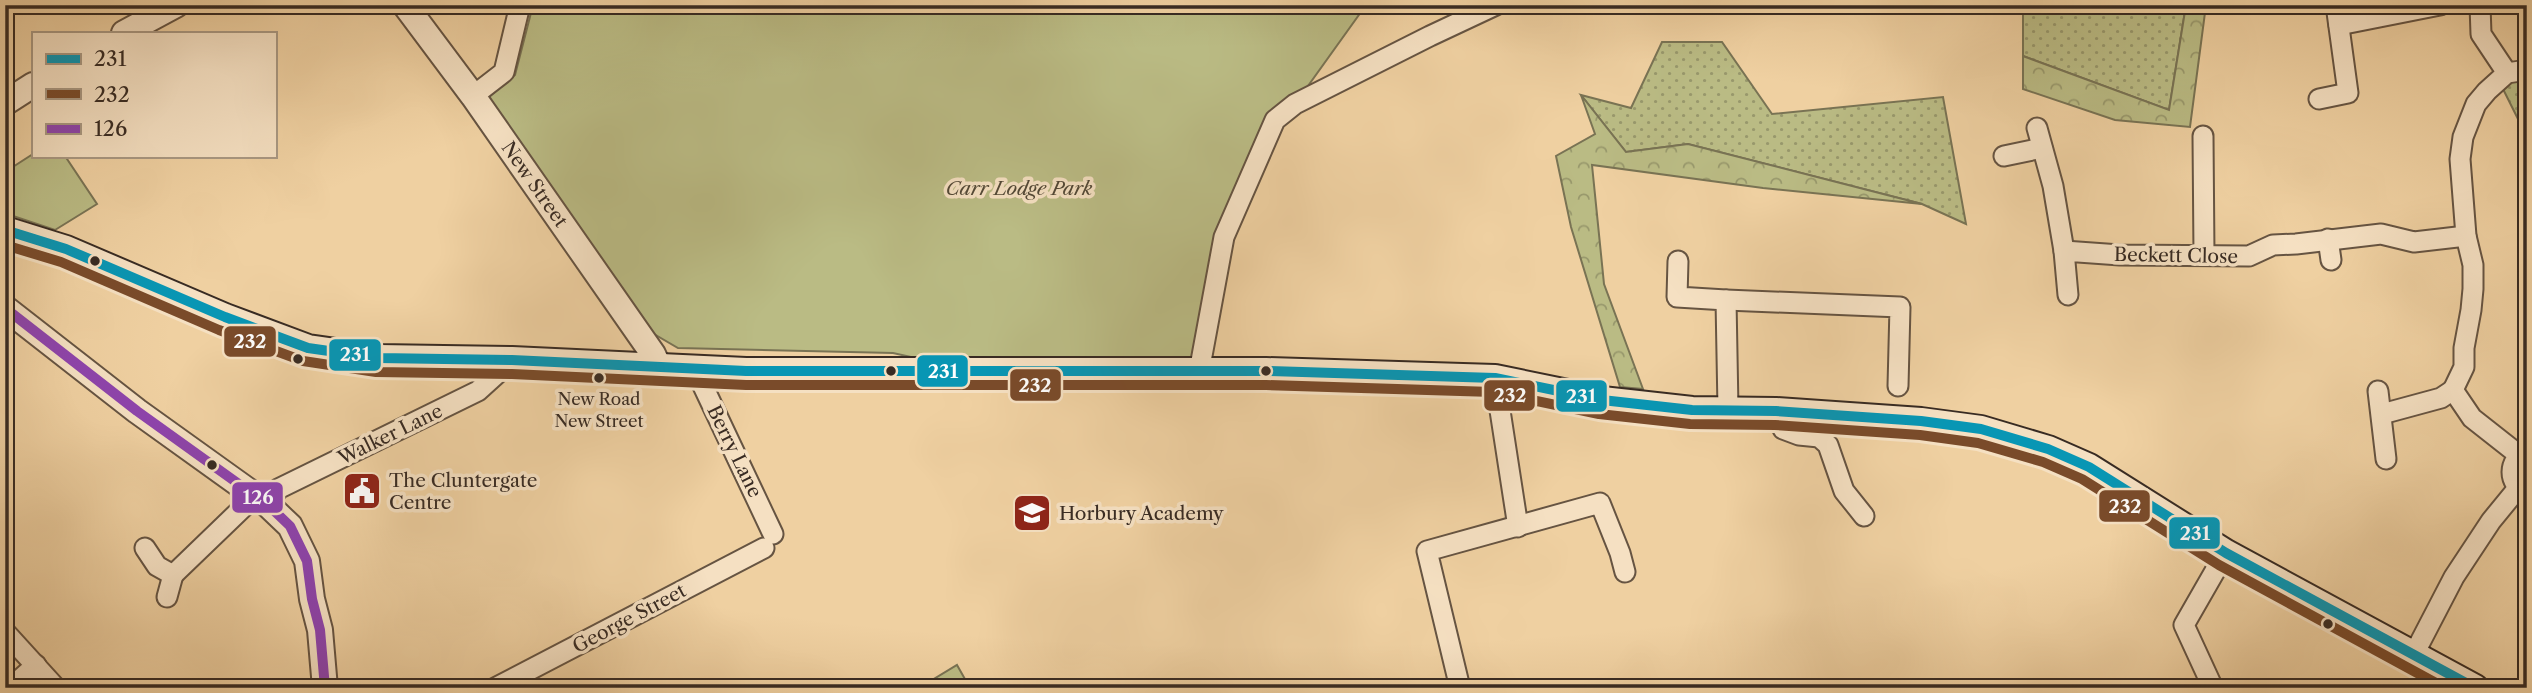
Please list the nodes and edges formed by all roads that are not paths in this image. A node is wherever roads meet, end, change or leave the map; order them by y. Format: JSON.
{"nodes":[{"id":1,"x":176,"y":5,"type":"edge"},
{"id":2,"x":405,"y":5,"type":"edge"},
{"id":3,"x":520,"y":5,"type":"edge"},
{"id":4,"x":1496,"y":5,"type":"edge"},
{"id":5,"x":2336,"y":5,"type":"edge"},
{"id":6,"x":2440,"y":5,"type":"edge"},
{"id":7,"x":2480,"y":5,"type":"edge"},
{"id":8,"x":2339,"y":25,"type":"junction"},
{"id":9,"x":126,"y":32,"type":"edge"},
{"id":10,"x":2527,"y":69,"type":"edge"},
{"id":11,"x":2507,"y":74,"type":"junction"},
{"id":12,"x":32,"y":86,"type":"edge"},
{"id":13,"x":473,"y":96,"type":"junction"},
{"id":14,"x":2319,"y":99,"type":"dead end"},
{"id":15,"x":5,"y":103,"type":"edge"},
{"id":16,"x":2037,"y":128,"type":"dead end"},
{"id":17,"x":2203,"y":136,"type":"dead end"},
{"id":18,"x":2042,"y":148,"type":"junction"},
{"id":19,"x":2004,"y":156,"type":"dead end"},
{"id":20,"x":5,"y":230,"type":"edge"},
{"id":21,"x":2466,"y":236,"type":"junction"},
{"id":22,"x":2328,"y":239,"type":"junction"},
{"id":23,"x":2064,"y":251,"type":"junction"},
{"id":24,"x":2204,"y":255,"type":"junction"},
{"id":25,"x":2331,"y":260,"type":"dead end"},
{"id":26,"x":1678,"y":261,"type":"dead end"},
{"id":27,"x":2068,"y":295,"type":"dead end"},
{"id":28,"x":1726,"y":300,"type":"junction"},
{"id":29,"x":5,"y":308,"type":"edge"},
{"id":30,"x":512,"y":360,"type":"junction"},
{"id":31,"x":659,"y":368,"type":"junction"},
{"id":32,"x":695,"y":369,"type":"junction"},
{"id":33,"x":1199,"y":372,"type":"junction"},
{"id":34,"x":1495,"y":378,"type":"junction"},
{"id":35,"x":1898,"y":386,"type":"dead end"},
{"id":36,"x":2453,"y":390,"type":"junction"},
{"id":37,"x":2378,"y":391,"type":"dead end"},
{"id":38,"x":1728,"y":409,"type":"junction"},
{"id":39,"x":1776,"y":411,"type":"junction"},
{"id":40,"x":2382,"y":414,"type":"junction"},
{"id":41,"x":2523,"y":452,"type":"edge"},
{"id":42,"x":2386,"y":459,"type":"dead end"},
{"id":43,"x":2522,"y":491,"type":"edge"},
{"id":44,"x":262,"y":500,"type":"junction"},
{"id":45,"x":1864,"y":516,"type":"dead end"},
{"id":46,"x":1518,"y":527,"type":"junction"},
{"id":47,"x":769,"y":541,"type":"joint"},
{"id":48,"x":145,"y":548,"type":"dead end"},
{"id":49,"x":1601,"y":558,"type":"dead end"},
{"id":50,"x":2219,"y":564,"type":"dead end"},
{"id":51,"x":173,"y":575,"type":"junction"},
{"id":52,"x":167,"y":597,"type":"dead end"},
{"id":53,"x":5,"y":632,"type":"edge"},
{"id":54,"x":2414,"y":654,"type":"junction"},
{"id":55,"x":36,"y":665,"type":"junction"},
{"id":56,"x":18,"y":681,"type":"dead end"},
{"id":57,"x":56,"y":688,"type":"edge"},
{"id":58,"x":325,"y":688,"type":"edge"},
{"id":59,"x":495,"y":688,"type":"edge"},
{"id":60,"x":1460,"y":688,"type":"edge"},
{"id":61,"x":2213,"y":688,"type":"edge"},
{"id":62,"x":2475,"y":688,"type":"edge"}],
"edges":[{"from":1,"to":9,"type":"street"},
{"from":2,"to":13,"type":"street","name":"New Street"},
{"from":3,"to":13,"type":"street"},
{"from":4,"to":33,"type":"street"},
{"from":5,"to":8,"type":"street"},
{"from":6,"to":8,"type":"street"},
{"from":7,"to":11,"type":"street"},
{"from":8,"to":14,"type":"street"},
{"from":10,"to":11,"type":"street"},
{"from":11,"to":21,"type":"street"},
{"from":12,"to":15,"type":"street"},
{"from":13,"to":31,"type":"street","name":"New Street"},
{"from":16,"to":18,"type":"street"},
{"from":17,"to":24,"type":"street"},
{"from":18,"to":19,"type":"street"},
{"from":18,"to":23,"type":"street"},
{"from":20,"to":30,"type":"main road"},
{"from":21,"to":22,"type":"street","name":"Beckett Close"},
{"from":21,"to":36,"type":"street"},
{"from":22,"to":24,"type":"street","name":"Beckett Close"},
{"from":22,"to":25,"type":"street"},
{"from":23,"to":24,"type":"street","name":"Beckett Close"},
{"from":23,"to":27,"type":"street"},
{"from":26,"to":28,"type":"street"},
{"from":28,"to":35,"type":"street"},
{"from":28,"to":38,"type":"street"},
{"from":29,"to":44,"type":"street"},
{"from":30,"to":31,"type":"main road"},
{"from":30,"to":44,"type":"street","name":"Walker Lane"},
{"from":31,"to":32,"type":"main road"},
{"from":32,"to":33,"type":"main road"},
{"from":32,"to":47,"type":"street","name":"Berry Lane"},
{"from":33,"to":34,"type":"main road"},
{"from":34,"to":38,"type":"main road"},
{"from":34,"to":46,"type":"street"},
{"from":36,"to":40,"type":"street"},
{"from":36,"to":41,"type":"street"},
{"from":37,"to":40,"type":"street"},
{"from":38,"to":39,"type":"main road"},
{"from":39,"to":45,"type":"street"},
{"from":39,"to":54,"type":"main road"},
{"from":40,"to":42,"type":"street"},
{"from":41,"to":43,"type":"street"},
{"from":43,"to":54,"type":"street"},
{"from":44,"to":51,"type":"street","name":"Walker Lane"},
{"from":44,"to":58,"type":"street"},
{"from":46,"to":49,"type":"street"},
{"from":46,"to":60,"type":"street"},
{"from":47,"to":59,"type":"street","name":"George Street"},
{"from":48,"to":51,"type":"street"},
{"from":50,"to":61,"type":"street"},
{"from":51,"to":52,"type":"street"},
{"from":53,"to":55,"type":"street"},
{"from":54,"to":62,"type":"main road"},
{"from":55,"to":56,"type":"street"},
{"from":55,"to":57,"type":"street"}]}
